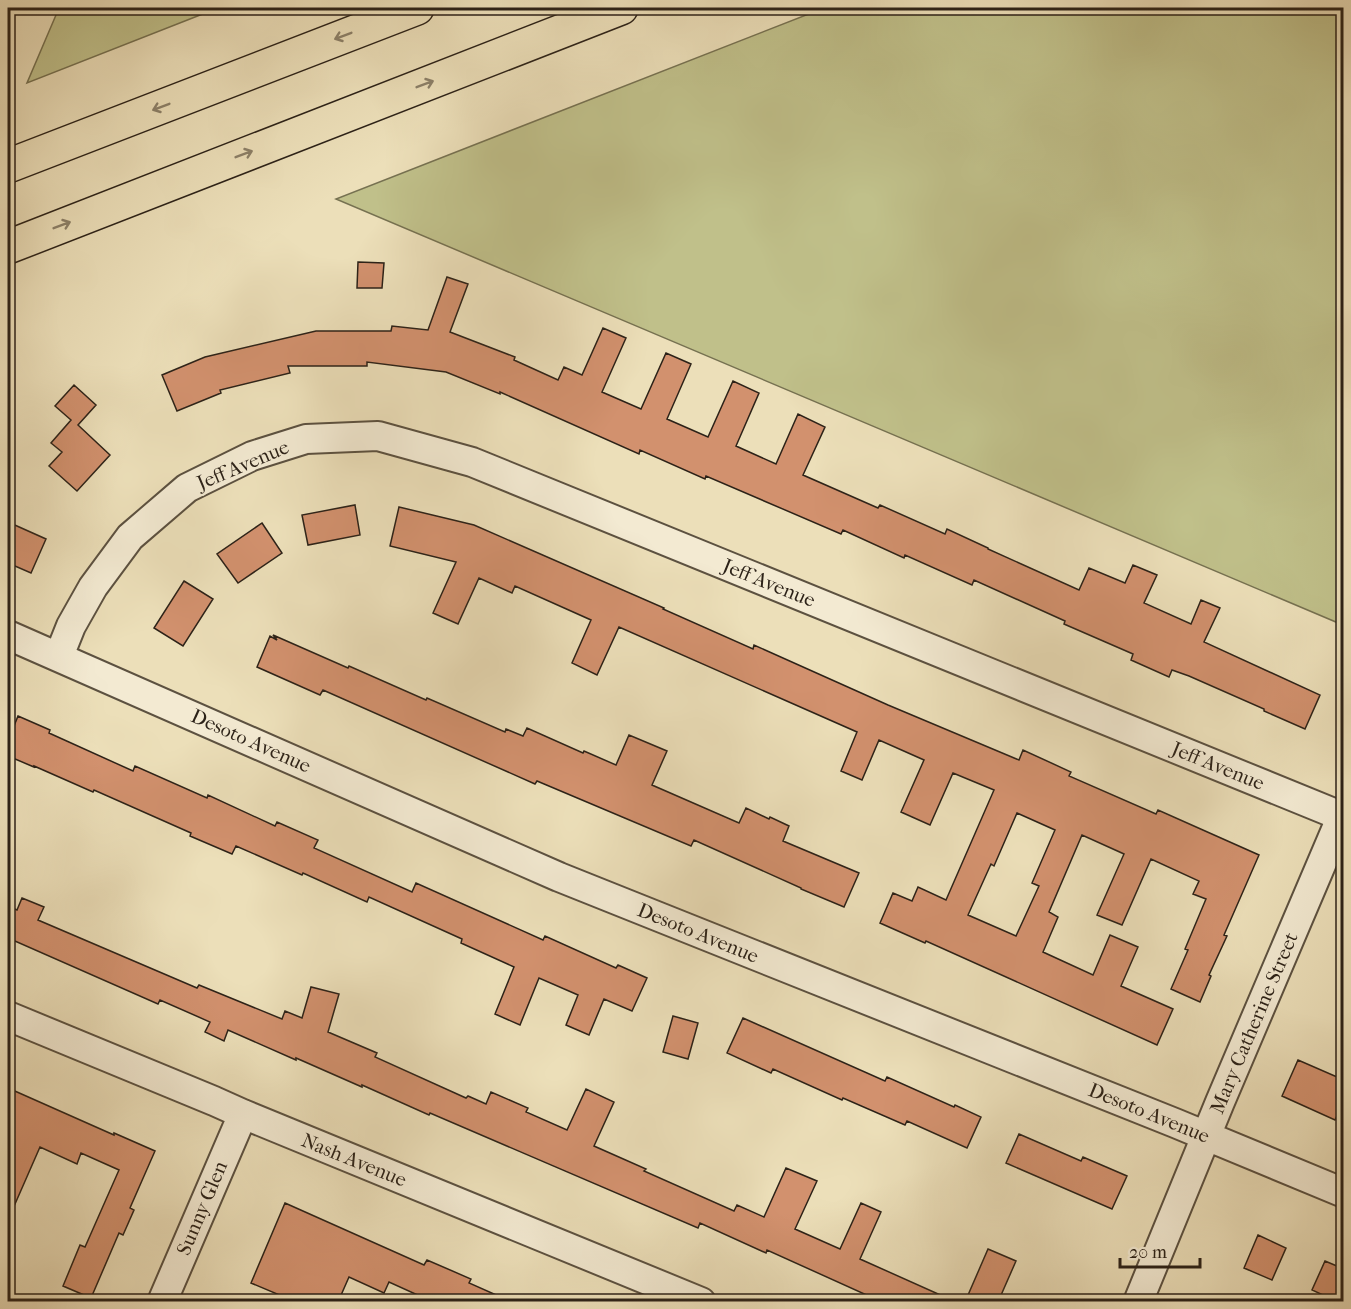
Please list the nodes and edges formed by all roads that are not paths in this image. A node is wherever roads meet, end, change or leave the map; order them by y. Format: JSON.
{"nodes":[{"id":1,"x":417,"y":8,"type":"edge"},
{"id":2,"x":621,"y":8,"type":"edge"},
{"id":3,"x":8,"y":166,"type":"edge"},
{"id":4,"x":8,"y":246,"type":"edge"},
{"id":5,"x":8,"y":635,"type":"edge"},
{"id":6,"x":59,"y":656,"type":"junction"},
{"id":7,"x":1342,"y":814,"type":"edge"},
{"id":8,"x":8,"y":1016,"type":"edge"},
{"id":9,"x":243,"y":1114,"type":"junction"},
{"id":10,"x":1206,"y":1136,"type":"junction"},
{"id":11,"x":1344,"y":1193,"type":"edge"},
{"id":12,"x":162,"y":1302,"type":"edge"},
{"id":13,"x":701,"y":1302,"type":"edge"},
{"id":14,"x":1138,"y":1302,"type":"edge"}],
"edges":[{"from":1,"to":3,"type":"highway","one_way":true},
{"from":4,"to":2,"type":"highway","one_way":true},
{"from":5,"to":6,"type":"street","name":"Desoto Avenue"},
{"from":6,"to":7,"type":"street","name":"Jeff Avenue"},
{"from":6,"to":10,"type":"street","name":"Desoto Avenue"},
{"from":7,"to":10,"type":"street","name":"Mary Catherine Street"},
{"from":8,"to":9,"type":"street","name":"Nash Avenue"},
{"from":9,"to":12,"type":"street","name":"Sunny Glen"},
{"from":9,"to":13,"type":"street","name":"Nash Avenue"},
{"from":10,"to":11,"type":"street","name":"Desoto Avenue"},
{"from":10,"to":14,"type":"street","name":"Mary Catherine Street"}]}
